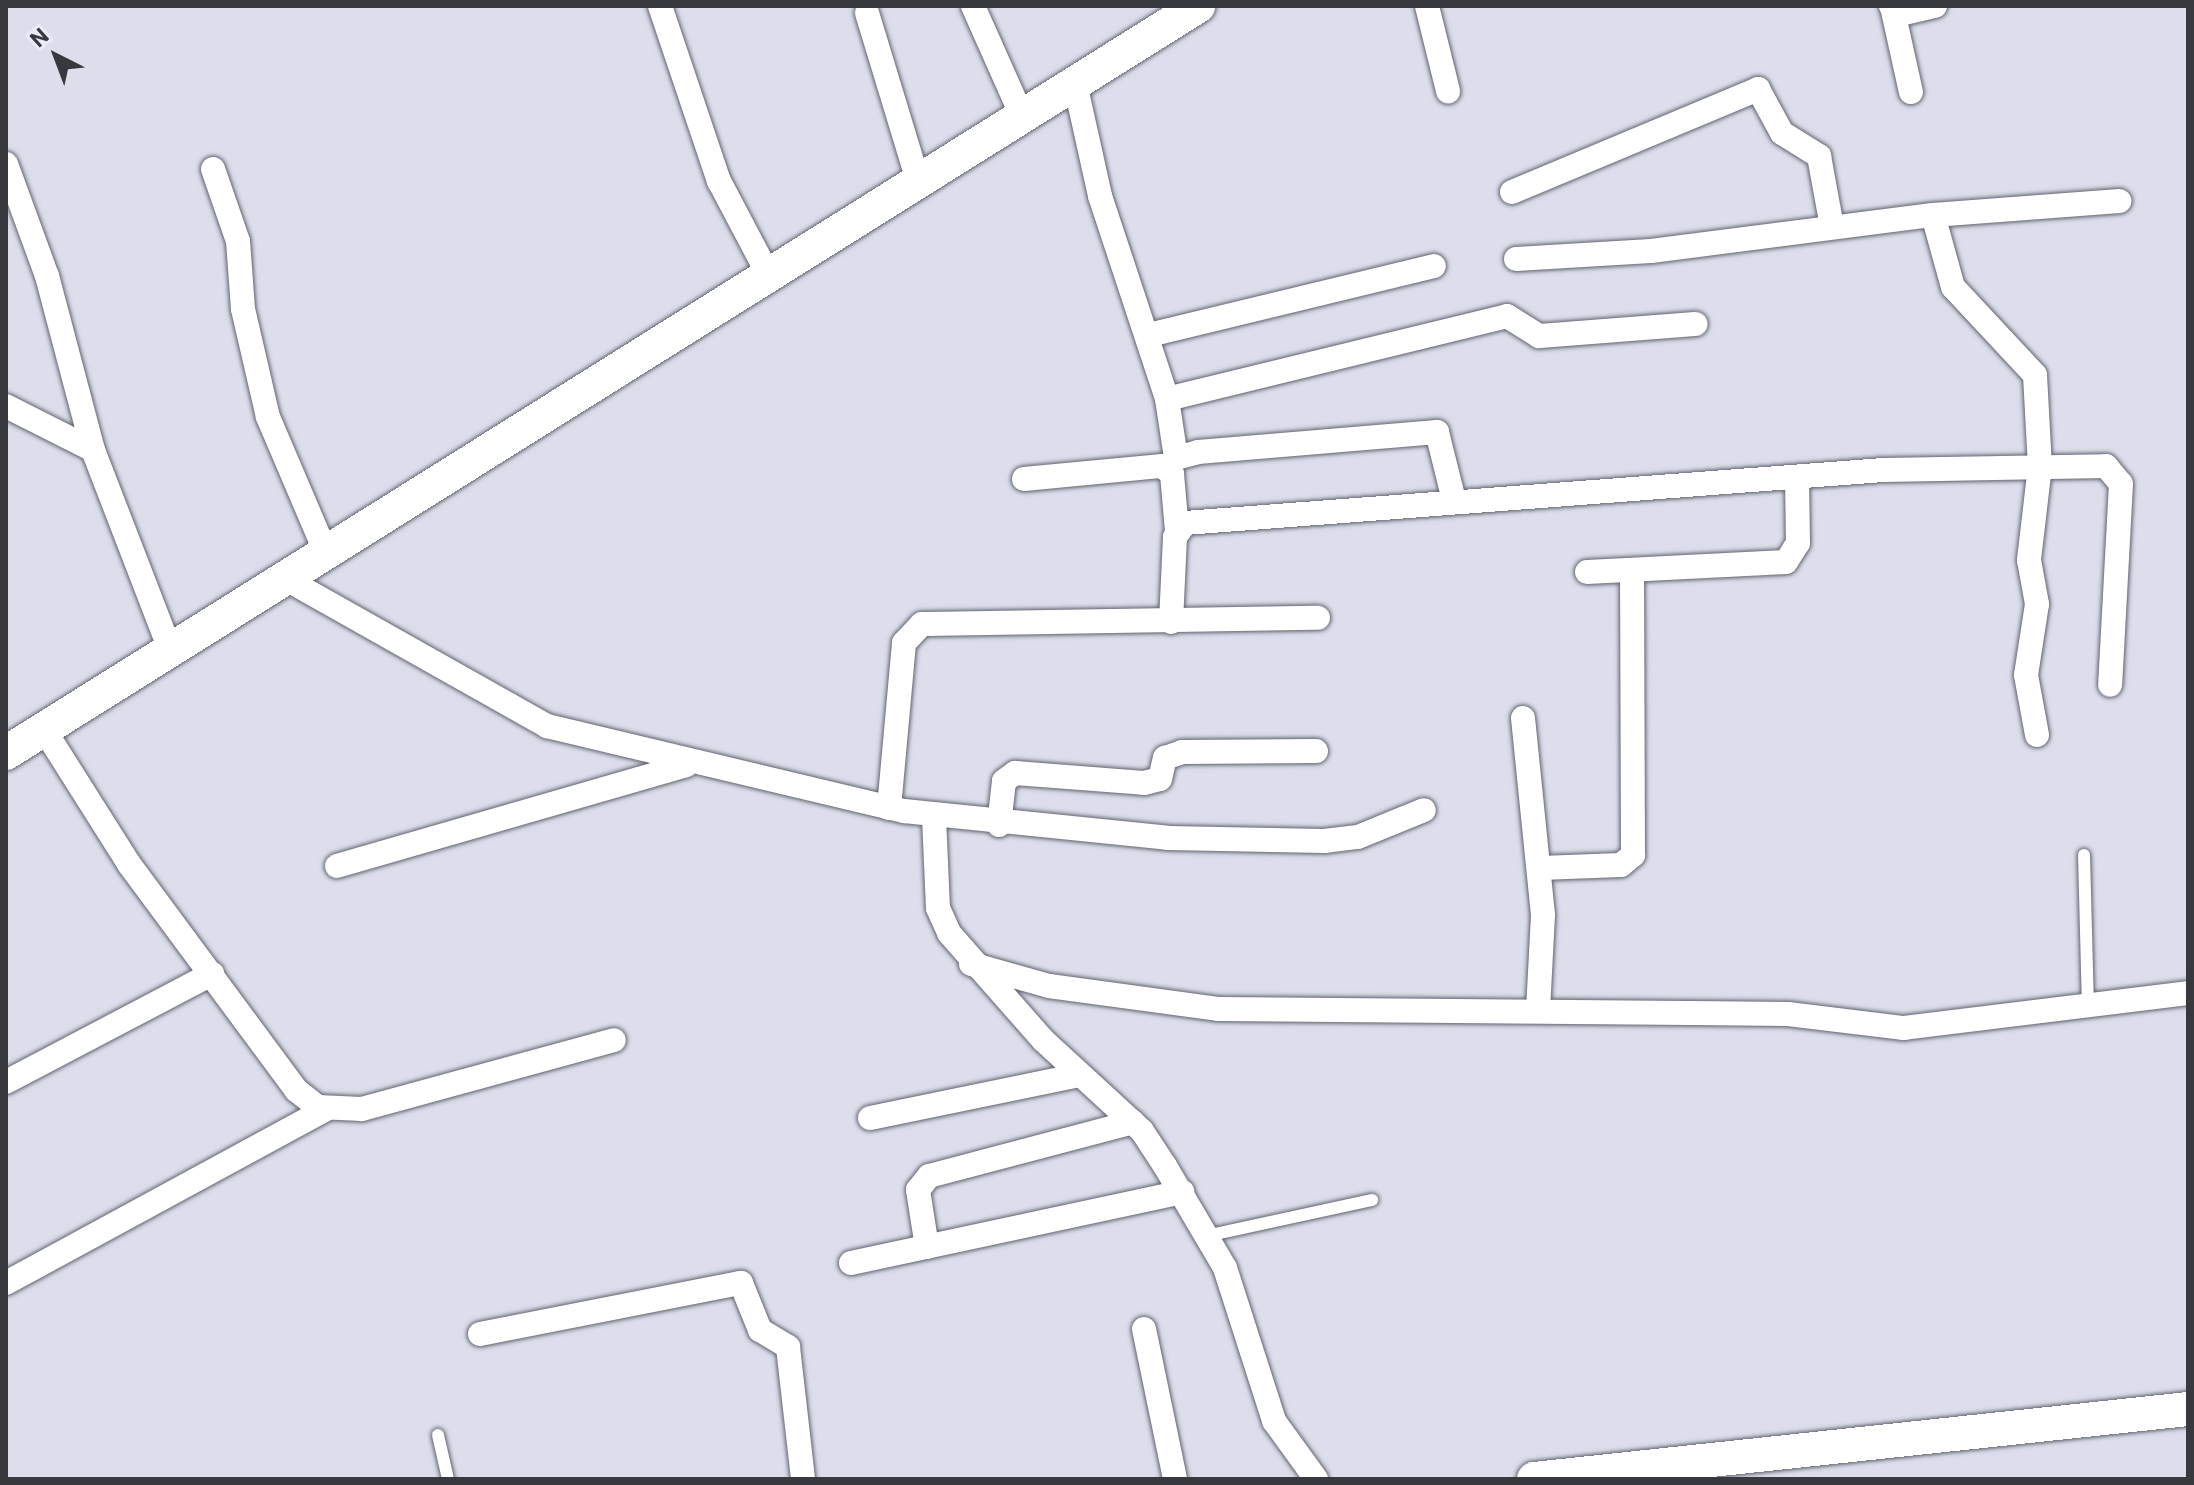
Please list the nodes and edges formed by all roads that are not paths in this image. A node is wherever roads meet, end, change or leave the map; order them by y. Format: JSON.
{"nodes":[{"id":1,"x":660,"y":6,"type":"edge"},
{"id":2,"x":973,"y":6,"type":"edge"},
{"id":3,"x":1198,"y":6,"type":"edge"},
{"id":4,"x":1427,"y":6,"type":"edge"},
{"id":5,"x":1935,"y":6,"type":"edge"},
{"id":6,"x":1892,"y":8,"type":"edge"},
{"id":7,"x":867,"y":13,"type":"dead end"},
{"id":8,"x":1075,"y":83,"type":"junction"},
{"id":9,"x":1448,"y":91,"type":"dead end"},
{"id":10,"x":1911,"y":92,"type":"dead end"},
{"id":11,"x":1022,"y":116,"type":"junction"},
{"id":12,"x":7,"y":168,"type":"edge"},
{"id":13,"x":213,"y":169,"type":"dead end"},
{"id":14,"x":918,"y":181,"type":"junction"},
{"id":15,"x":1512,"y":192,"type":"dead end"},
{"id":16,"x":2119,"y":201,"type":"dead end"},
{"id":17,"x":1933,"y":215,"type":"junction"},
{"id":18,"x":1832,"y":227,"type":"junction"},
{"id":19,"x":1516,"y":259,"type":"dead end"},
{"id":20,"x":1434,"y":266,"type":"dead end"},
{"id":21,"x":768,"y":274,"type":"junction"},
{"id":22,"x":1696,"y":324,"type":"dead end"},
{"id":23,"x":1149,"y":335,"type":"junction"},
{"id":24,"x":1167,"y":399,"type":"junction"},
{"id":25,"x":6,"y":406,"type":"edge"},
{"id":26,"x":93,"y":450,"type":"junction"},
{"id":27,"x":1172,"y":464,"type":"junction"},
{"id":28,"x":2040,"y":466,"type":"junction"},
{"id":29,"x":1797,"y":478,"type":"junction"},
{"id":30,"x":1024,"y":479,"type":"dead end"},
{"id":31,"x":1454,"y":500,"type":"junction"},
{"id":32,"x":1177,"y":531,"type":"junction"},
{"id":33,"x":326,"y":553,"type":"junction"},
{"id":34,"x":1632,"y":570,"type":"junction"},
{"id":35,"x":1587,"y":572,"type":"dead end"},
{"id":36,"x":286,"y":579,"type":"junction"},
{"id":37,"x":1318,"y":618,"type":"dead end"},
{"id":38,"x":1171,"y":622,"type":"junction"},
{"id":39,"x":171,"y":652,"type":"junction"},
{"id":40,"x":2110,"y":685,"type":"dead end"},
{"id":41,"x":1523,"y":718,"type":"dead end"},
{"id":42,"x":45,"y":731,"type":"junction"},
{"id":43,"x":2037,"y":735,"type":"dead end"},
{"id":44,"x":1316,"y":751,"type":"dead end"},
{"id":45,"x":6,"y":753,"type":"edge"},
{"id":46,"x":692,"y":763,"type":"junction"},
{"id":47,"x":889,"y":808,"type":"junction"},
{"id":48,"x":1424,"y":810,"type":"dead end"},
{"id":49,"x":934,"y":817,"type":"junction"},
{"id":50,"x":999,"y":825,"type":"junction"},
{"id":51,"x":2084,"y":855,"type":"dead end"},
{"id":52,"x":337,"y":866,"type":"dead end"},
{"id":53,"x":1540,"y":868,"type":"junction"},
{"id":54,"x":971,"y":964,"type":"junction"},
{"id":55,"x":212,"y":974,"type":"junction"},
{"id":56,"x":2188,"y":993,"type":"edge"},
{"id":57,"x":2088,"y":1008,"type":"junction"},
{"id":58,"x":1538,"y":1011,"type":"junction"},
{"id":59,"x":614,"y":1040,"type":"dead end"},
{"id":60,"x":1079,"y":1075,"type":"junction"},
{"id":61,"x":6,"y":1082,"type":"edge"},
{"id":62,"x":326,"y":1109,"type":"junction"},
{"id":63,"x":870,"y":1118,"type":"dead end"},
{"id":64,"x":1133,"y":1122,"type":"junction"},
{"id":65,"x":1182,"y":1192,"type":"junction"},
{"id":66,"x":1372,"y":1200,"type":"dead end"},
{"id":67,"x":1210,"y":1235,"type":"junction"},
{"id":68,"x":927,"y":1247,"type":"junction"},
{"id":69,"x":851,"y":1263,"type":"dead end"},
{"id":70,"x":6,"y":1283,"type":"edge"},
{"id":71,"x":1144,"y":1329,"type":"dead end"},
{"id":72,"x":480,"y":1334,"type":"dead end"},
{"id":73,"x":2188,"y":1409,"type":"edge"},
{"id":74,"x":438,"y":1435,"type":"dead end"},
{"id":75,"x":448,"y":1479,"type":"edge"},
{"id":76,"x":803,"y":1479,"type":"edge"},
{"id":77,"x":1175,"y":1479,"type":"edge"},
{"id":78,"x":1316,"y":1479,"type":"edge"},
{"id":79,"x":1534,"y":1479,"type":"edge"}],
"edges":[{"from":1,"to":21,"type":"street"},
{"from":2,"to":11,"type":"street"},
{"from":3,"to":8,"type":"main road"},
{"from":4,"to":9,"type":"street"},
{"from":5,"to":6,"type":"street"},
{"from":6,"to":10,"type":"street"},
{"from":7,"to":14,"type":"street"},
{"from":8,"to":11,"type":"main road"},
{"from":8,"to":23,"type":"street"},
{"from":11,"to":14,"type":"main road"},
{"from":12,"to":26,"type":"street"},
{"from":13,"to":33,"type":"street"},
{"from":14,"to":21,"type":"main road"},
{"from":15,"to":18,"type":"street"},
{"from":16,"to":17,"type":"street"},
{"from":17,"to":18,"type":"street"},
{"from":17,"to":28,"type":"street"},
{"from":18,"to":19,"type":"street"},
{"from":20,"to":23,"type":"street"},
{"from":21,"to":33,"type":"main road"},
{"from":22,"to":24,"type":"street"},
{"from":23,"to":24,"type":"street"},
{"from":24,"to":27,"type":"street"},
{"from":25,"to":26,"type":"street"},
{"from":26,"to":39,"type":"street"},
{"from":27,"to":30,"type":"street"},
{"from":27,"to":31,"type":"street"},
{"from":27,"to":32,"type":"street"},
{"from":28,"to":29,"type":"street"},
{"from":28,"to":40,"type":"street"},
{"from":28,"to":43,"type":"street"},
{"from":29,"to":31,"type":"street"},
{"from":29,"to":34,"type":"street"},
{"from":31,"to":32,"type":"street"},
{"from":32,"to":38,"type":"street"},
{"from":33,"to":36,"type":"main road"},
{"from":34,"to":35,"type":"street"},
{"from":34,"to":53,"type":"street"},
{"from":36,"to":39,"type":"main road"},
{"from":36,"to":46,"type":"street"},
{"from":37,"to":38,"type":"street"},
{"from":38,"to":47,"type":"street"},
{"from":39,"to":42,"type":"main road"},
{"from":41,"to":53,"type":"street"},
{"from":42,"to":45,"type":"main road"},
{"from":42,"to":55,"type":"street"},
{"from":44,"to":50,"type":"street"},
{"from":46,"to":47,"type":"street"},
{"from":46,"to":52,"type":"street"},
{"from":47,"to":49,"type":"street"},
{"from":48,"to":50,"type":"street"},
{"from":49,"to":50,"type":"street"},
{"from":49,"to":54,"type":"street"},
{"from":51,"to":57,"type":"lane"},
{"from":53,"to":58,"type":"street"},
{"from":54,"to":58,"type":"street"},
{"from":54,"to":60,"type":"street"},
{"from":55,"to":61,"type":"street"},
{"from":55,"to":62,"type":"street"},
{"from":56,"to":57,"type":"street"},
{"from":57,"to":58,"type":"street"},
{"from":59,"to":62,"type":"street"},
{"from":60,"to":63,"type":"street"},
{"from":60,"to":64,"type":"street"},
{"from":62,"to":70,"type":"street"},
{"from":64,"to":65,"type":"street"},
{"from":64,"to":68,"type":"street"},
{"from":65,"to":67,"type":"street"},
{"from":65,"to":68,"type":"street"},
{"from":66,"to":67,"type":"lane"},
{"from":67,"to":78,"type":"street"},
{"from":68,"to":69,"type":"street"},
{"from":71,"to":77,"type":"street"},
{"from":72,"to":76,"type":"street"},
{"from":73,"to":79,"type":"main road"},
{"from":74,"to":75,"type":"lane"}]}
